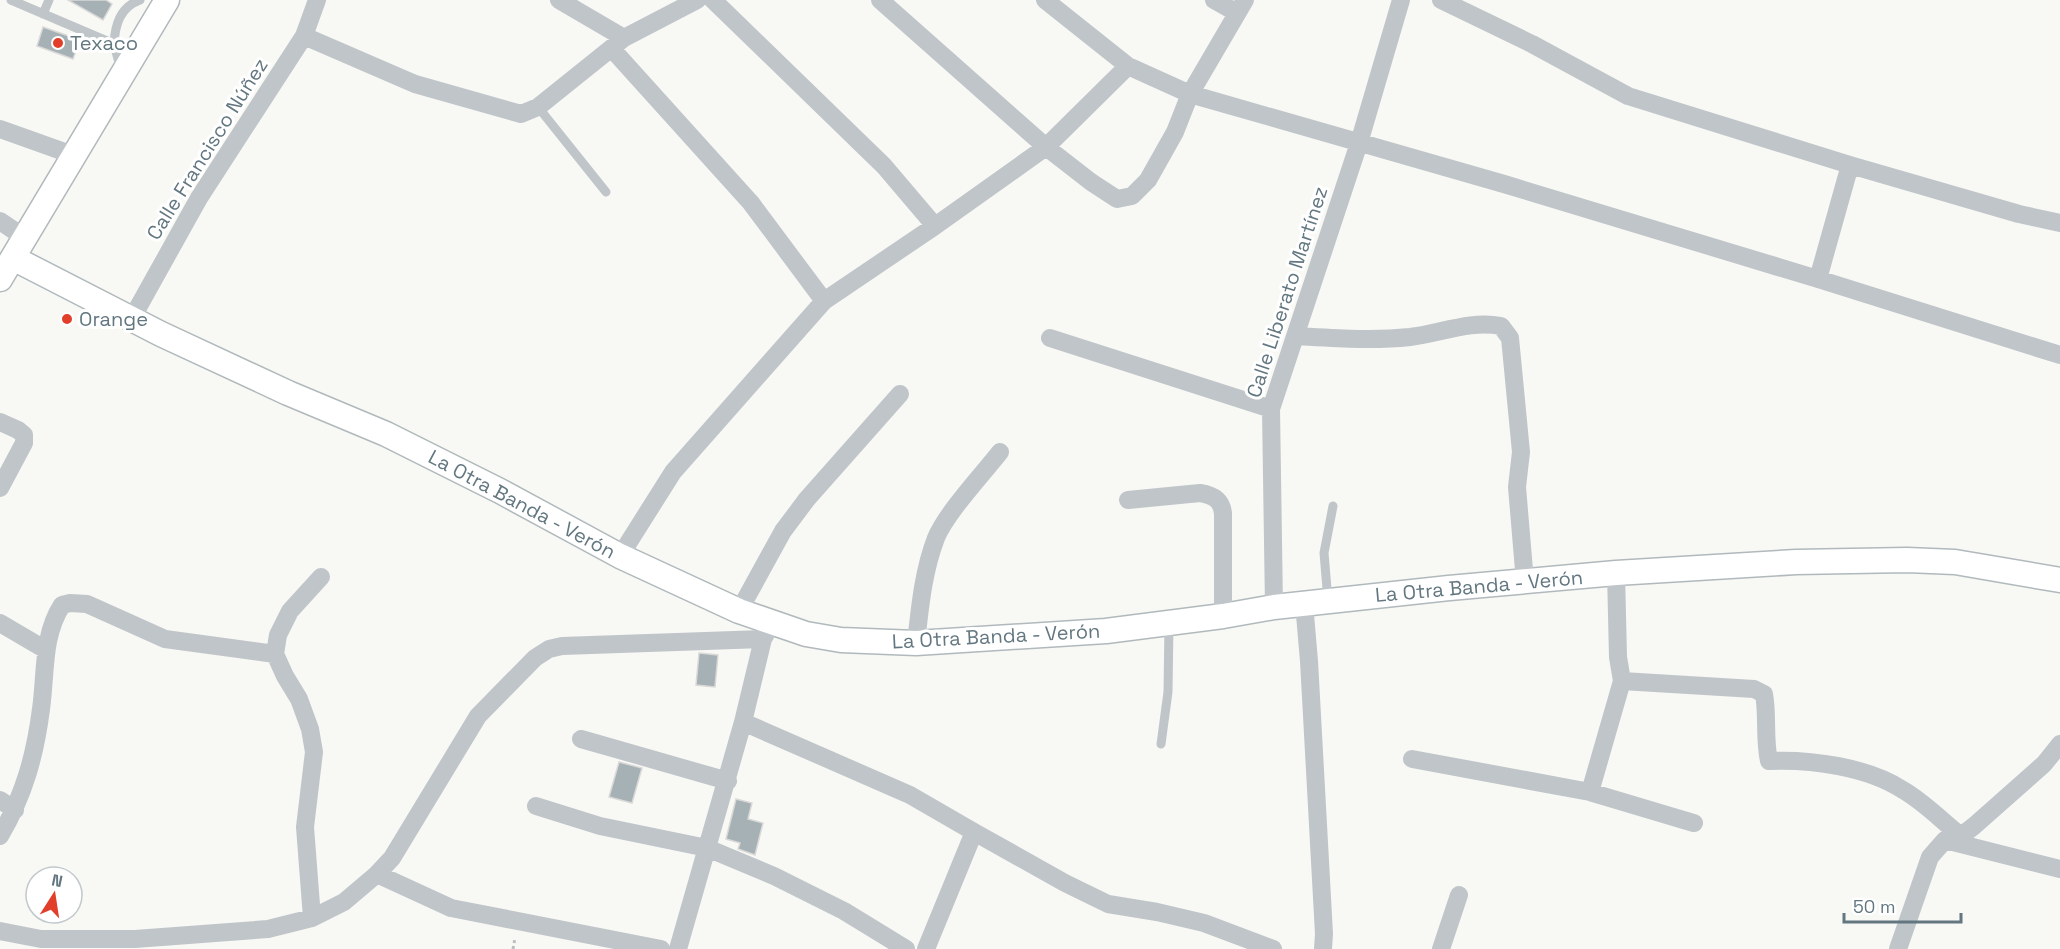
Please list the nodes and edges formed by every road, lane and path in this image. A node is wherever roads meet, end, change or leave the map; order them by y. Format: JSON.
{"nodes":[{"id":1,"x":11,"y":0,"type":"edge"},
{"id":2,"x":49,"y":0,"type":"edge"},
{"id":3,"x":167,"y":0,"type":"edge"},
{"id":4,"x":316,"y":0,"type":"edge"},
{"id":5,"x":559,"y":0,"type":"edge"},
{"id":6,"x":697,"y":0,"type":"edge"},
{"id":7,"x":713,"y":0,"type":"edge"},
{"id":8,"x":880,"y":0,"type":"edge"},
{"id":9,"x":1045,"y":0,"type":"edge"},
{"id":10,"x":1214,"y":0,"type":"edge"},
{"id":11,"x":1401,"y":0,"type":"edge"},
{"id":12,"x":1441,"y":0,"type":"edge"},
{"id":13,"x":134,"y":1,"type":"edge"},
{"id":14,"x":1241,"y":7,"type":"edge"},
{"id":15,"x":43,"y":14,"type":"junction"},
{"id":16,"x":304,"y":36,"type":"junction"},
{"id":17,"x":618,"y":43,"type":"junction"},
{"id":18,"x":114,"y":44,"type":"junction"},
{"id":19,"x":1128,"y":66,"type":"junction"},
{"id":20,"x":123,"y":76,"type":"junction"},
{"id":21,"x":1190,"y":94,"type":"junction"},
{"id":22,"x":538,"y":107,"type":"junction"},
{"id":23,"x":0,"y":129,"type":"edge"},
{"id":24,"x":1359,"y":143,"type":"junction"},
{"id":25,"x":1046,"y":147,"type":"junction"},
{"id":26,"x":73,"y":155,"type":"junction"},
{"id":27,"x":1850,"y":165,"type":"junction"},
{"id":28,"x":606,"y":192,"type":"dead end"},
{"id":29,"x":0,"y":221,"type":"edge"},
{"id":30,"x":2060,"y":223,"type":"edge"},
{"id":31,"x":935,"y":226,"type":"junction"},
{"id":32,"x":19,"y":248,"type":"junction"},
{"id":33,"x":0,"y":279,"type":"edge"},
{"id":34,"x":1818,"y":279,"type":"junction"},
{"id":35,"x":824,"y":301,"type":"junction"},
{"id":36,"x":131,"y":320,"type":"junction"},
{"id":37,"x":1295,"y":336,"type":"junction"},
{"id":38,"x":1050,"y":338,"type":"dead end"},
{"id":39,"x":2060,"y":355,"type":"edge"},
{"id":40,"x":900,"y":394,"type":"dead end"},
{"id":41,"x":1271,"y":410,"type":"junction"},
{"id":42,"x":0,"y":422,"type":"edge"},
{"id":43,"x":1000,"y":452,"type":"dead end"},
{"id":44,"x":0,"y":488,"type":"edge"},
{"id":45,"x":1128,"y":500,"type":"dead end"},
{"id":46,"x":1333,"y":506,"type":"dead end"},
{"id":47,"x":620,"y":556,"type":"junction"},
{"id":48,"x":1616,"y":573,"type":"junction"},
{"id":49,"x":321,"y":577,"type":"dead end"},
{"id":50,"x":2060,"y":579,"type":"edge"},
{"id":51,"x":1526,"y":582,"type":"junction"},
{"id":52,"x":1328,"y":601,"type":"junction"},
{"id":53,"x":1304,"y":603,"type":"junction"},
{"id":54,"x":1274,"y":607,"type":"junction"},
{"id":55,"x":739,"y":611,"type":"junction"},
{"id":56,"x":1222,"y":616,"type":"junction"},
{"id":57,"x":0,"y":622,"type":"edge"},
{"id":58,"x":1169,"y":622,"type":"junction"},
{"id":59,"x":767,"y":631,"type":"junction"},
{"id":60,"x":916,"y":643,"type":"junction"},
{"id":61,"x":46,"y":650,"type":"junction"},
{"id":62,"x":275,"y":654,"type":"junction"},
{"id":63,"x":1622,"y":681,"type":"junction"},
{"id":64,"x":743,"y":722,"type":"junction"},
{"id":65,"x":581,"y":738,"type":"dead end"},
{"id":66,"x":1161,"y":744,"type":"dead end"},
{"id":67,"x":2060,"y":744,"type":"edge"},
{"id":68,"x":1412,"y":759,"type":"dead end"},
{"id":69,"x":728,"y":781,"type":"junction"},
{"id":70,"x":1590,"y":792,"type":"junction"},
{"id":71,"x":0,"y":800,"type":"edge"},
{"id":72,"x":536,"y":806,"type":"dead end"},
{"id":73,"x":15,"y":810,"type":"junction"},
{"id":74,"x":1694,"y":823,"type":"dead end"},
{"id":75,"x":974,"y":832,"type":"junction"},
{"id":76,"x":0,"y":836,"type":"edge"},
{"id":77,"x":1953,"y":838,"type":"junction"},
{"id":78,"x":707,"y":848,"type":"junction"},
{"id":79,"x":2060,"y":869,"type":"edge"},
{"id":80,"x":377,"y":874,"type":"junction"},
{"id":81,"x":1459,"y":895,"type":"dead end"},
{"id":82,"x":312,"y":918,"type":"junction"},
{"id":83,"x":0,"y":931,"type":"edge"},
{"id":84,"x":40,"y":944,"type":"edge"},
{"id":85,"x":662,"y":949,"type":"edge"},
{"id":86,"x":678,"y":949,"type":"edge"},
{"id":87,"x":906,"y":949,"type":"edge"},
{"id":88,"x":926,"y":949,"type":"edge"},
{"id":89,"x":1273,"y":949,"type":"edge"},
{"id":90,"x":1323,"y":949,"type":"edge"},
{"id":91,"x":1441,"y":949,"type":"edge"},
{"id":92,"x":1898,"y":949,"type":"edge"}],
"edges":[{"from":1,"to":15,"type":"lane"},
{"from":2,"to":15,"type":"lane"},
{"from":3,"to":20,"type":"main road"},
{"from":4,"to":16,"type":"street","name":"Calle Francisco Núñez"},
{"from":5,"to":17,"type":"street"},
{"from":6,"to":17,"type":"street"},
{"from":7,"to":31,"type":"street"},
{"from":8,"to":25,"type":"street"},
{"from":9,"to":19,"type":"street"},
{"from":10,"to":14,"type":"street"},
{"from":11,"to":24,"type":"street","name":"Calle Liberato Martínez"},
{"from":12,"to":27,"type":"street"},
{"from":13,"to":18,"type":"lane"},
{"from":14,"to":21,"type":"street"},
{"from":15,"to":18,"type":"lane"},
{"from":16,"to":22,"type":"street"},
{"from":16,"to":36,"type":"street","name":"Calle Francisco Núñez"},
{"from":17,"to":22,"type":"street"},
{"from":17,"to":35,"type":"street"},
{"from":18,"to":20,"type":"lane"},
{"from":19,"to":21,"type":"street"},
{"from":19,"to":25,"type":"street"},
{"from":20,"to":26,"type":"main road"},
{"from":21,"to":24,"type":"street"},
{"from":21,"to":25,"type":"street"},
{"from":22,"to":28,"type":"lane"},
{"from":23,"to":26,"type":"street"},
{"from":24,"to":34,"type":"street"},
{"from":24,"to":37,"type":"street","name":"Calle Liberato Martínez"},
{"from":25,"to":31,"type":"street"},
{"from":26,"to":32,"type":"main road"},
{"from":27,"to":30,"type":"street"},
{"from":27,"to":34,"type":"street"},
{"from":29,"to":32,"type":"street"},
{"from":31,"to":35,"type":"street"},
{"from":32,"to":33,"type":"main road"},
{"from":32,"to":36,"type":"main road","name":"La Otra Banda - Verón"},
{"from":34,"to":39,"type":"street"},
{"from":35,"to":47,"type":"street"},
{"from":36,"to":47,"type":"main road","name":"La Otra Banda - Verón"},
{"from":37,"to":41,"type":"street","name":"Calle Liberato Martínez"},
{"from":37,"to":51,"type":"street"},
{"from":38,"to":41,"type":"street"},
{"from":40,"to":55,"type":"street"},
{"from":41,"to":54,"type":"street","name":"Calle Liberato Martínez"},
{"from":42,"to":44,"type":"street"},
{"from":43,"to":60,"type":"street"},
{"from":45,"to":56,"type":"street"},
{"from":46,"to":52,"type":"lane"},
{"from":47,"to":55,"type":"main road","name":"La Otra Banda - Verón"},
{"from":48,"to":50,"type":"main road","name":"La Otra Banda - Verón"},
{"from":48,"to":51,"type":"main road","name":"La Otra Banda - Verón"},
{"from":48,"to":63,"type":"street"},
{"from":49,"to":62,"type":"street"},
{"from":51,"to":52,"type":"main road","name":"La Otra Banda - Verón"},
{"from":52,"to":53,"type":"main road","name":"La Otra Banda - Verón"},
{"from":53,"to":54,"type":"main road","name":"La Otra Banda - Verón"},
{"from":53,"to":90,"type":"street"},
{"from":54,"to":56,"type":"main road","name":"La Otra Banda - Verón"},
{"from":55,"to":59,"type":"main road","name":"La Otra Banda - Verón"},
{"from":56,"to":58,"type":"main road","name":"La Otra Banda - Verón"},
{"from":57,"to":61,"type":"street"},
{"from":58,"to":60,"type":"main road","name":"La Otra Banda - Verón"},
{"from":58,"to":66,"type":"lane"},
{"from":59,"to":60,"type":"main road","name":"La Otra Banda - Verón"},
{"from":59,"to":64,"type":"street"},
{"from":59,"to":80,"type":"street"},
{"from":61,"to":62,"type":"street"},
{"from":61,"to":73,"type":"street"},
{"from":62,"to":82,"type":"street"},
{"from":63,"to":70,"type":"street"},
{"from":63,"to":77,"type":"street"},
{"from":64,"to":69,"type":"street"},
{"from":64,"to":75,"type":"street"},
{"from":65,"to":69,"type":"street"},
{"from":67,"to":77,"type":"street"},
{"from":68,"to":70,"type":"street"},
{"from":69,"to":78,"type":"street"},
{"from":70,"to":74,"type":"street"},
{"from":71,"to":73,"type":"street"},
{"from":72,"to":78,"type":"street"},
{"from":73,"to":76,"type":"street"},
{"from":75,"to":88,"type":"street"},
{"from":75,"to":89,"type":"street"},
{"from":77,"to":79,"type":"street"},
{"from":77,"to":92,"type":"street"},
{"from":78,"to":86,"type":"street"},
{"from":78,"to":87,"type":"street"},
{"from":80,"to":82,"type":"street"},
{"from":80,"to":85,"type":"street"},
{"from":81,"to":91,"type":"street"},
{"from":82,"to":84,"type":"street"},
{"from":83,"to":84,"type":"street"}]}
